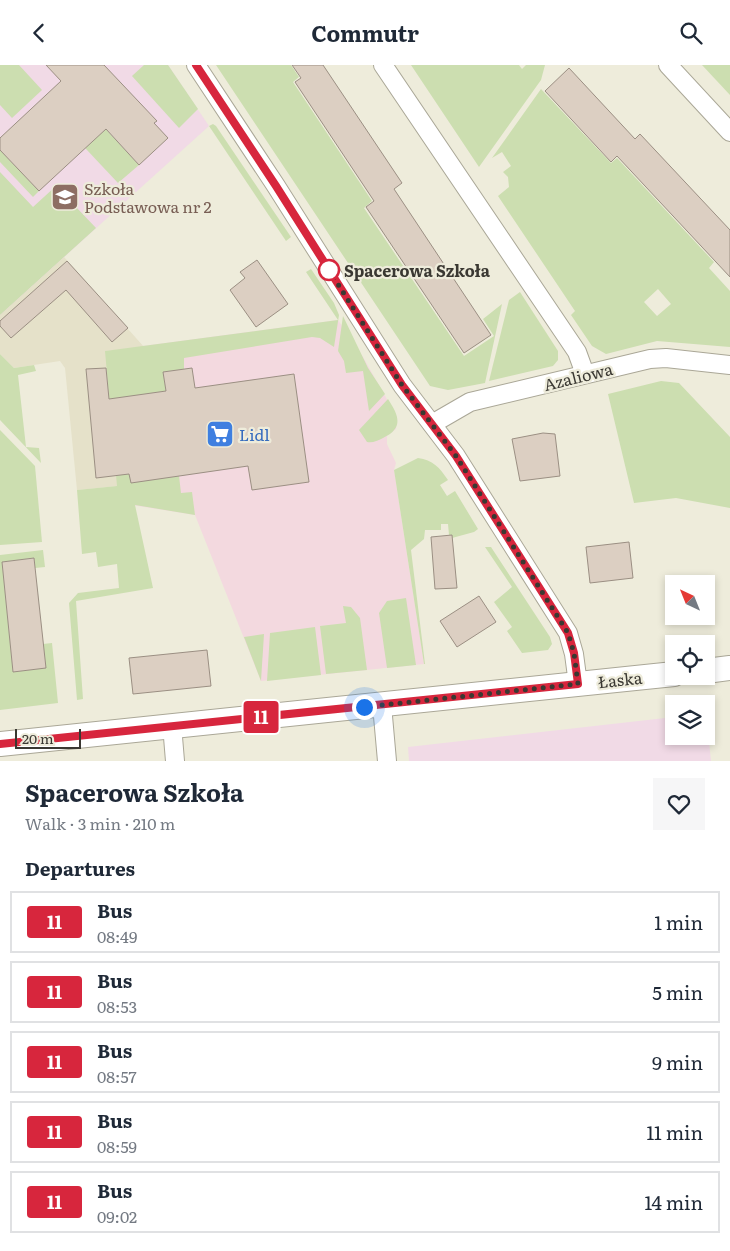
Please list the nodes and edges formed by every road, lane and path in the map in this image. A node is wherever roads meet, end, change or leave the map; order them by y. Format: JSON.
{"nodes":[{"id":1,"x":196,"y":65,"type":"edge"},
{"id":2,"x":383,"y":65,"type":"edge"},
{"id":3,"x":668,"y":65,"type":"edge"},
{"id":4,"x":730,"y":132,"type":"edge"},
{"id":5,"x":730,"y":365,"type":"edge"},
{"id":6,"x":585,"y":375,"type":"junction"},
{"id":7,"x":432,"y":424,"type":"junction"},
{"id":8,"x":730,"y":668,"type":"edge"},
{"id":9,"x":715,"y":670,"type":"edge"},
{"id":10,"x":665,"y":675,"type":"edge"},
{"id":11,"x":578,"y":684,"type":"junction"},
{"id":12,"x":382,"y":705,"type":"junction"},
{"id":13,"x":172,"y":725,"type":"junction"},
{"id":14,"x":0,"y":744,"type":"edge"},
{"id":15,"x":175,"y":761,"type":"edge"},
{"id":16,"x":387,"y":761,"type":"edge"}],
"edges":[{"from":1,"to":7,"type":"street"},
{"from":2,"to":6,"type":"street"},
{"from":3,"to":4,"type":"street"},
{"from":5,"to":6,"type":"street","name":"Azaliowa"},
{"from":6,"to":7,"type":"street","name":"Azaliowa"},
{"from":7,"to":11,"type":"street"},
{"from":8,"to":9,"type":"street"},
{"from":10,"to":11,"type":"street","name":"Łaska"},
{"from":11,"to":12,"type":"street","name":"Łaska"},
{"from":12,"to":13,"type":"street","name":"Łaska"},
{"from":12,"to":16,"type":"street"},
{"from":13,"to":14,"type":"street","name":"Łaska"},
{"from":13,"to":15,"type":"street"}]}
